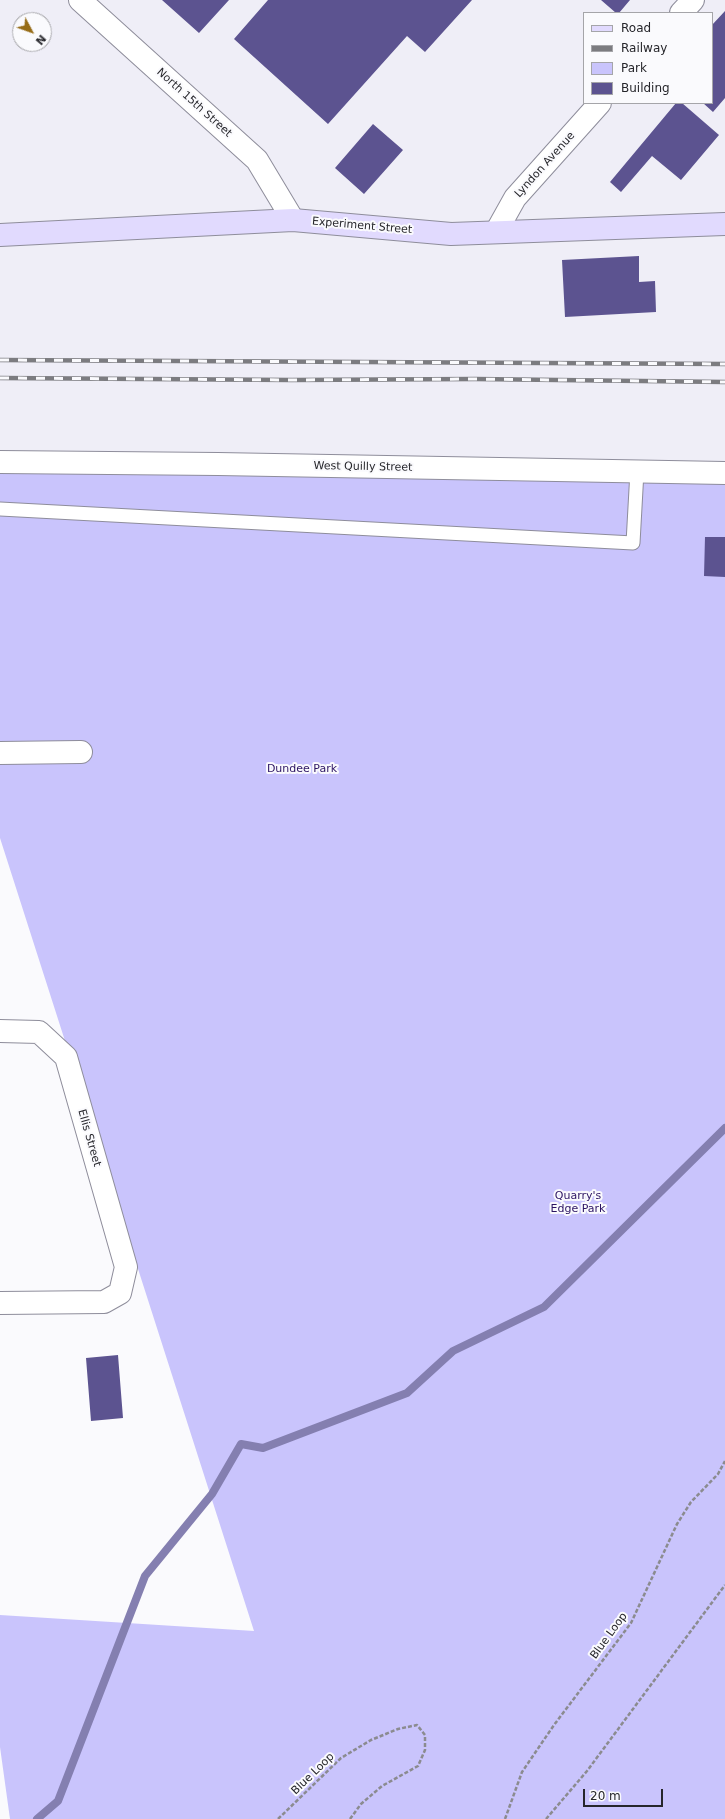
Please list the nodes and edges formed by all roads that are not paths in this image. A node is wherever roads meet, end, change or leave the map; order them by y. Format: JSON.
{"nodes":[{"id":1,"x":80,"y":0,"type":"edge"},
{"id":2,"x":693,"y":0,"type":"edge"},
{"id":3,"x":682,"y":12,"type":"edge"},
{"id":4,"x":599,"y":104,"type":"edge"},
{"id":5,"x":293,"y":220,"type":"junction"},
{"id":6,"x":725,"y":224,"type":"edge"},
{"id":7,"x":496,"y":232,"type":"junction"},
{"id":8,"x":0,"y":235,"type":"edge"},
{"id":9,"x":0,"y":462,"type":"edge"},
{"id":10,"x":637,"y":471,"type":"junction"},
{"id":11,"x":725,"y":473,"type":"edge"},
{"id":12,"x":0,"y":509,"type":"edge"},
{"id":13,"x":81,"y":752,"type":"dead end"},
{"id":14,"x":0,"y":753,"type":"edge"},
{"id":15,"x":0,"y":1031,"type":"edge"},
{"id":16,"x":0,"y":1303,"type":"edge"}],
"edges":[{"from":1,"to":5,"type":"street","name":"North 15th Street"},
{"from":2,"to":3,"type":"street"},
{"from":4,"to":7,"type":"street","name":"Lyndon Avenue"},
{"from":5,"to":7,"type":"main road","name":"Experiment Street"},
{"from":5,"to":8,"type":"main road","name":"Experiment Street"},
{"from":6,"to":7,"type":"main road","name":"Experiment Street"},
{"from":9,"to":10,"type":"street","name":"West Quilly Street"},
{"from":10,"to":11,"type":"street","name":"West Quilly Street"},
{"from":10,"to":12,"type":"lane"},
{"from":13,"to":14,"type":"street"},
{"from":15,"to":16,"type":"street","name":"Ellis Street"}]}
